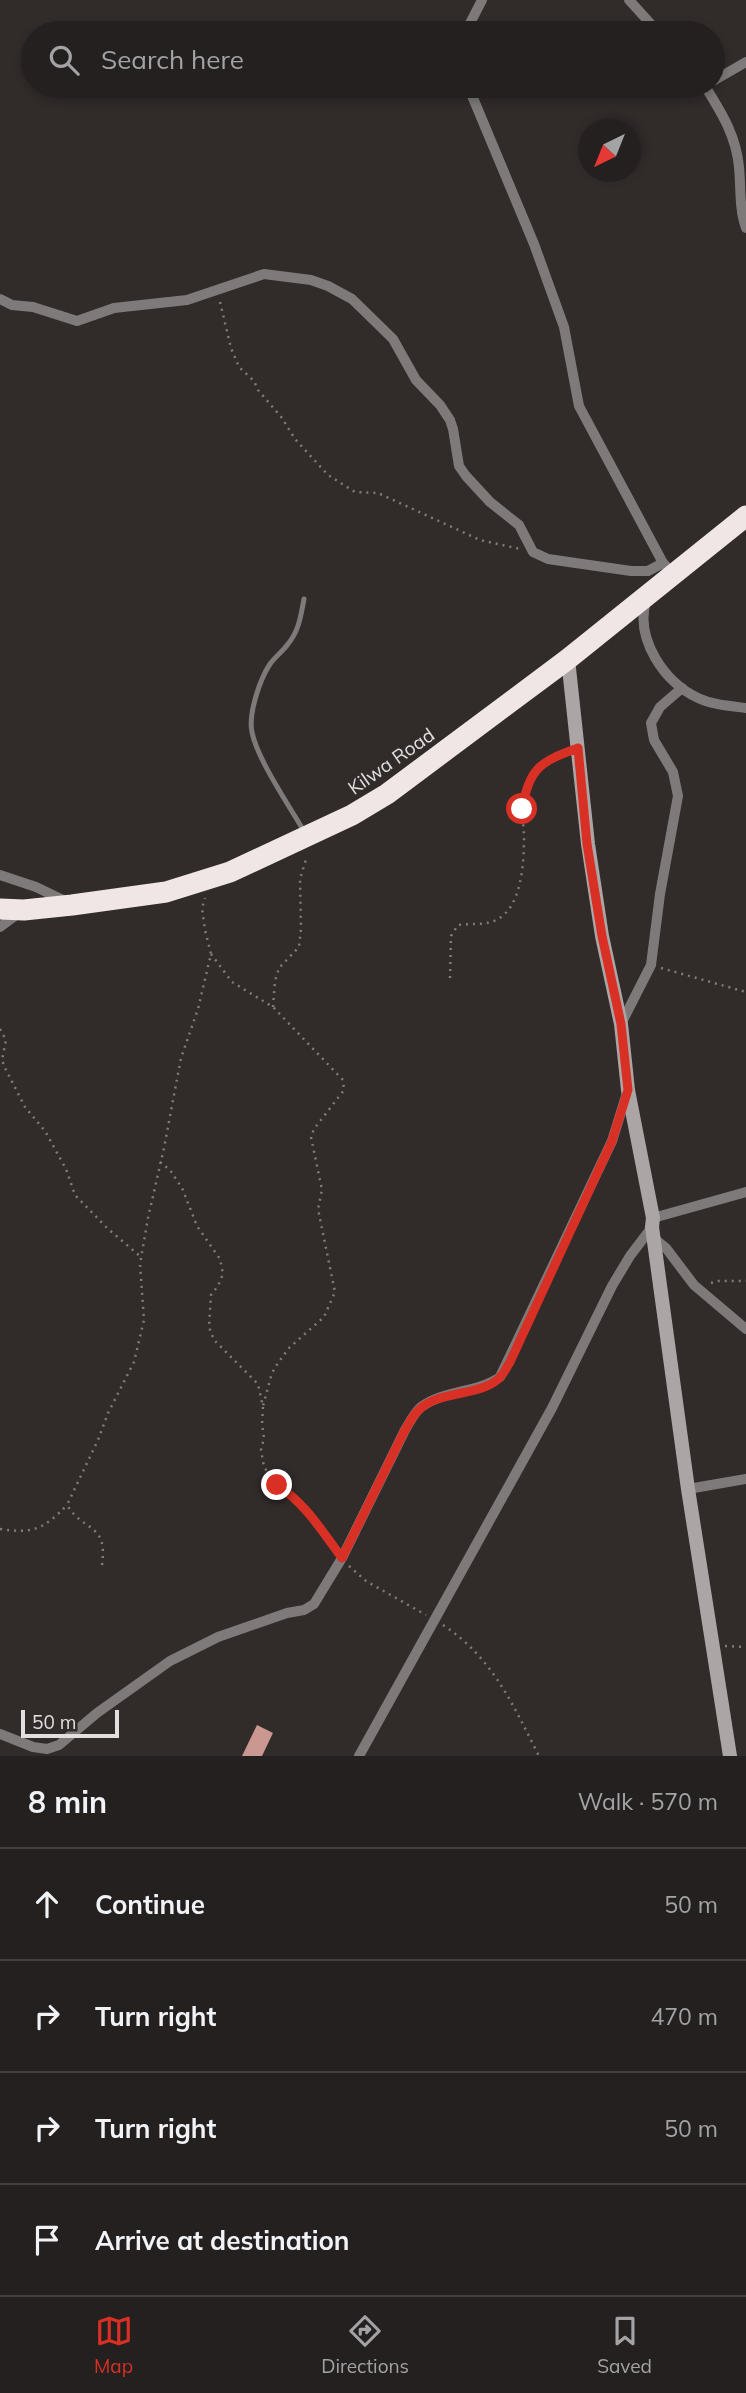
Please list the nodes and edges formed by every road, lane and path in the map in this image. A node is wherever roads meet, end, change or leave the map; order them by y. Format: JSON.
{"nodes":[{"id":1,"x":482,"y":0,"type":"edge"},
{"id":2,"x":629,"y":0,"type":"edge"},
{"id":3,"x":471,"y":21,"type":"edge"},
{"id":4,"x":649,"y":21,"type":"edge"},
{"id":5,"x":746,"y":62,"type":"edge"},
{"id":6,"x":725,"y":74,"type":"edge"},
{"id":7,"x":473,"y":98,"type":"edge"},
{"id":8,"x":713,"y":98,"type":"edge"},
{"id":9,"x":746,"y":228,"type":"edge"},
{"id":10,"x":217,"y":289,"type":"junction"},
{"id":11,"x":0,"y":299,"type":"edge"},
{"id":12,"x":746,"y":516,"type":"edge"},
{"id":13,"x":533,"y":552,"type":"junction"},
{"id":14,"x":669,"y":568,"type":"junction"},
{"id":15,"x":647,"y":597,"type":"junction"},
{"id":16,"x":304,"y":599,"type":"dead end"},
{"id":17,"x":568,"y":659,"type":"junction"},
{"id":18,"x":682,"y":688,"type":"junction"},
{"id":19,"x":746,"y":708,"type":"edge"},
{"id":20,"x":578,"y":748,"type":"junction"},
{"id":21,"x":306,"y":835,"type":"junction"},
{"id":22,"x":0,"y":875,"type":"edge"},
{"id":23,"x":211,"y":878,"type":"junction"},
{"id":24,"x":72,"y":905,"type":"junction"},
{"id":25,"x":0,"y":909,"type":"edge"},
{"id":26,"x":24,"y":910,"type":"junction"},
{"id":27,"x":0,"y":927,"type":"edge"},
{"id":28,"x":211,"y":954,"type":"junction"},
{"id":29,"x":651,"y":965,"type":"junction"},
{"id":30,"x":450,"y":978,"type":"dead end"},
{"id":31,"x":746,"y":992,"type":"edge"},
{"id":32,"x":273,"y":1007,"type":"junction"},
{"id":33,"x":621,"y":1024,"type":"junction"},
{"id":34,"x":0,"y":1029,"type":"edge"},
{"id":35,"x":628,"y":1090,"type":"junction"},
{"id":36,"x":160,"y":1162,"type":"junction"},
{"id":37,"x":746,"y":1192,"type":"edge"},
{"id":38,"x":653,"y":1228,"type":"junction"},
{"id":39,"x":141,"y":1257,"type":"junction"},
{"id":40,"x":746,"y":1281,"type":"edge"},
{"id":41,"x":694,"y":1285,"type":"junction"},
{"id":42,"x":746,"y":1329,"type":"edge"},
{"id":43,"x":263,"y":1407,"type":"junction"},
{"id":44,"x":746,"y":1479,"type":"edge"},
{"id":45,"x":688,"y":1489,"type":"junction"},
{"id":46,"x":66,"y":1505,"type":"junction"},
{"id":47,"x":0,"y":1529,"type":"edge"},
{"id":48,"x":342,"y":1558,"type":"junction"},
{"id":49,"x":102,"y":1565,"type":"dead end"},
{"id":50,"x":435,"y":1619,"type":"junction"},
{"id":51,"x":746,"y":1647,"type":"edge"},
{"id":52,"x":712,"y":1648,"type":"junction"},
{"id":53,"x":0,"y":1734,"type":"edge"},
{"id":54,"x":45,"y":1752,"type":"edge"},
{"id":55,"x":359,"y":1756,"type":"edge"},
{"id":56,"x":539,"y":1756,"type":"edge"},
{"id":57,"x":730,"y":1756,"type":"edge"}],
"edges":[{"from":1,"to":3,"type":"street"},
{"from":2,"to":4,"type":"street"},
{"from":5,"to":6,"type":"street"},
{"from":7,"to":14,"type":"street"},
{"from":8,"to":9,"type":"street"},
{"from":10,"to":11,"type":"street"},
{"from":10,"to":13,"type":"path"},
{"from":10,"to":13,"type":"street"},
{"from":12,"to":14,"type":"highway","name":"Kilwa Road"},
{"from":13,"to":14,"type":"street"},
{"from":14,"to":15,"type":"highway","name":"Kilwa Road"},
{"from":15,"to":17,"type":"highway","name":"Kilwa Road"},
{"from":15,"to":18,"type":"street"},
{"from":16,"to":21,"type":"lane"},
{"from":17,"to":20,"type":"street"},
{"from":17,"to":21,"type":"highway","name":"Kilwa Road"},
{"from":18,"to":19,"type":"street"},
{"from":18,"to":29,"type":"street"},
{"from":20,"to":30,"type":"path"},
{"from":20,"to":33,"type":"street"},
{"from":21,"to":23,"type":"highway","name":"Kilwa Road"},
{"from":21,"to":32,"type":"path"},
{"from":22,"to":24,"type":"street"},
{"from":23,"to":24,"type":"highway","name":"Kilwa Road"},
{"from":23,"to":28,"type":"path"},
{"from":24,"to":26,"type":"highway","name":"Kilwa Road"},
{"from":25,"to":26,"type":"highway","name":"Kilwa Road"},
{"from":26,"to":27,"type":"street"},
{"from":28,"to":32,"type":"path"},
{"from":28,"to":36,"type":"path"},
{"from":29,"to":31,"type":"path"},
{"from":29,"to":33,"type":"street"},
{"from":32,"to":43,"type":"path"},
{"from":33,"to":35,"type":"street"},
{"from":34,"to":39,"type":"path"},
{"from":35,"to":38,"type":"street"},
{"from":35,"to":48,"type":"street"},
{"from":36,"to":39,"type":"path"},
{"from":36,"to":43,"type":"path"},
{"from":37,"to":38,"type":"street"},
{"from":38,"to":41,"type":"street"},
{"from":38,"to":45,"type":"street"},
{"from":38,"to":50,"type":"street"},
{"from":39,"to":46,"type":"path"},
{"from":40,"to":41,"type":"path"},
{"from":41,"to":42,"type":"street"},
{"from":43,"to":48,"type":"path"},
{"from":44,"to":45,"type":"street"},
{"from":45,"to":52,"type":"street"},
{"from":46,"to":47,"type":"path"},
{"from":46,"to":49,"type":"path"},
{"from":48,"to":50,"type":"path"},
{"from":48,"to":54,"type":"street"},
{"from":50,"to":55,"type":"street"},
{"from":50,"to":56,"type":"path"},
{"from":51,"to":52,"type":"path"},
{"from":52,"to":57,"type":"street"},
{"from":53,"to":54,"type":"street"}]}
